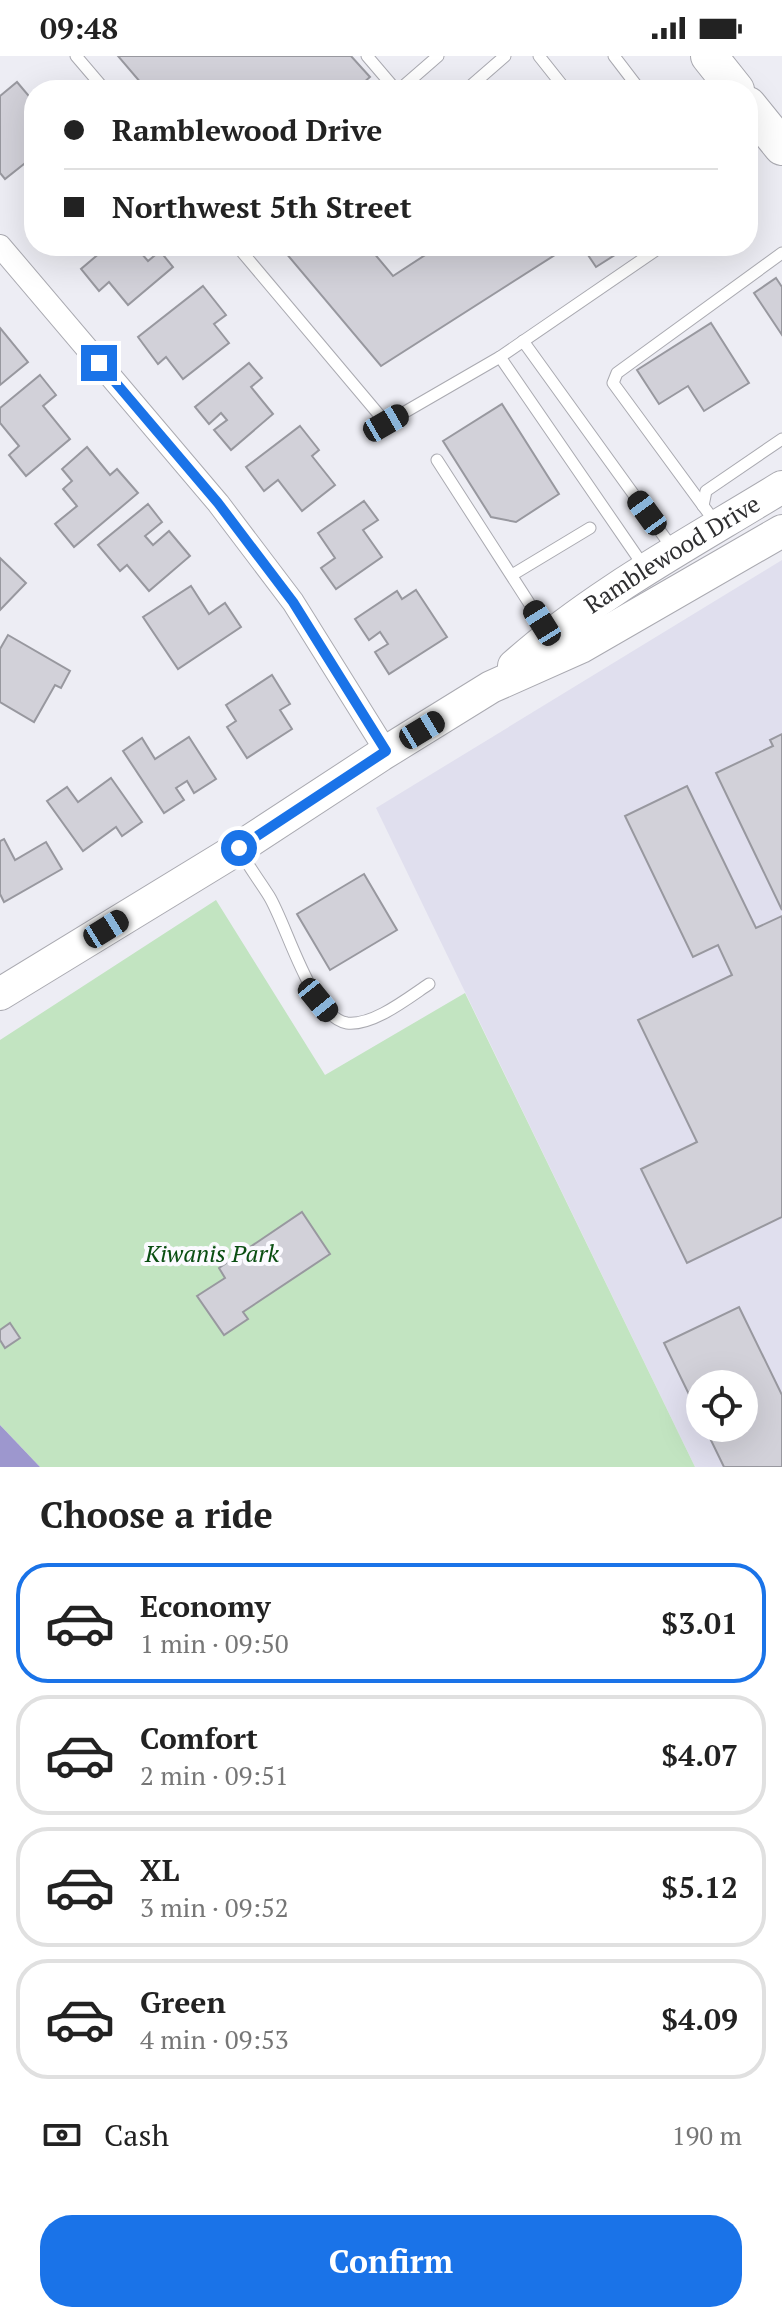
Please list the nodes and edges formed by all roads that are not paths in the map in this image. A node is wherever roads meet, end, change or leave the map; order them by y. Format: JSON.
{"nodes":[{"id":1,"x":76,"y":56,"type":"edge"},
{"id":2,"x":367,"y":56,"type":"edge"},
{"id":3,"x":438,"y":56,"type":"edge"},
{"id":4,"x":505,"y":56,"type":"edge"},
{"id":5,"x":539,"y":56,"type":"edge"},
{"id":6,"x":614,"y":56,"type":"edge"},
{"id":7,"x":709,"y":56,"type":"edge"},
{"id":8,"x":96,"y":80,"type":"edge"},
{"id":9,"x":388,"y":80,"type":"edge"},
{"id":10,"x":409,"y":80,"type":"edge"},
{"id":11,"x":477,"y":80,"type":"edge"},
{"id":12,"x":558,"y":80,"type":"edge"},
{"id":13,"x":632,"y":80,"type":"edge"},
{"id":14,"x":728,"y":80,"type":"edge"},
{"id":15,"x":758,"y":117,"type":"edge"},
{"id":16,"x":782,"y":147,"type":"edge"},
{"id":17,"x":0,"y":246,"type":"edge"},
{"id":18,"x":782,"y":253,"type":"edge"},
{"id":19,"x":245,"y":256,"type":"edge"},
{"id":20,"x":647,"y":256,"type":"edge"},
{"id":21,"x":523,"y":341,"type":"junction"},
{"id":22,"x":500,"y":357,"type":"junction"},
{"id":23,"x":782,"y":439,"type":"edge"},
{"id":24,"x":437,"y":460,"type":"dead end"},
{"id":25,"x":782,"y":487,"type":"edge"},
{"id":26,"x":711,"y":516,"type":"junction"},
{"id":27,"x":590,"y":528,"type":"dead end"},
{"id":28,"x":782,"y":531,"type":"edge"},
{"id":29,"x":675,"y":552,"type":"junction"},
{"id":30,"x":647,"y":570,"type":"junction"},
{"id":31,"x":512,"y":575,"type":"junction"},
{"id":32,"x":549,"y":634,"type":"junction"},
{"id":33,"x":491,"y":687,"type":"junction"},
{"id":34,"x":386,"y":751,"type":"junction"},
{"id":35,"x":239,"y":848,"type":"junction"},
{"id":36,"x":429,"y":984,"type":"dead end"},
{"id":37,"x":0,"y":994,"type":"edge"}],
"edges":[{"from":1,"to":8,"type":"lane"},
{"from":2,"to":9,"type":"lane"},
{"from":3,"to":10,"type":"lane"},
{"from":4,"to":11,"type":"lane"},
{"from":5,"to":12,"type":"lane"},
{"from":6,"to":13,"type":"lane"},
{"from":7,"to":14,"type":"main road"},
{"from":15,"to":16,"type":"main road"},
{"from":17,"to":34,"type":"street"},
{"from":18,"to":26,"type":"lane"},
{"from":19,"to":22,"type":"lane"},
{"from":20,"to":21,"type":"lane"},
{"from":21,"to":22,"type":"lane"},
{"from":21,"to":29,"type":"lane"},
{"from":22,"to":30,"type":"lane"},
{"from":23,"to":26,"type":"lane"},
{"from":24,"to":31,"type":"lane"},
{"from":25,"to":26,"type":"street","name":"Ramblewood Drive"},
{"from":26,"to":29,"type":"street","name":"Ramblewood Drive"},
{"from":27,"to":31,"type":"lane"},
{"from":28,"to":33,"type":"street","name":"Ramblewood Drive"},
{"from":29,"to":30,"type":"street","name":"Ramblewood Drive"},
{"from":30,"to":32,"type":"street","name":"Ramblewood Drive"},
{"from":31,"to":32,"type":"lane"},
{"from":32,"to":33,"type":"street","name":"Ramblewood Drive"},
{"from":33,"to":34,"type":"street","name":"Ramblewood Drive"},
{"from":34,"to":35,"type":"street","name":"Ramblewood Drive"},
{"from":35,"to":36,"type":"lane"},
{"from":35,"to":37,"type":"street","name":"Ramblewood Drive"}]}
